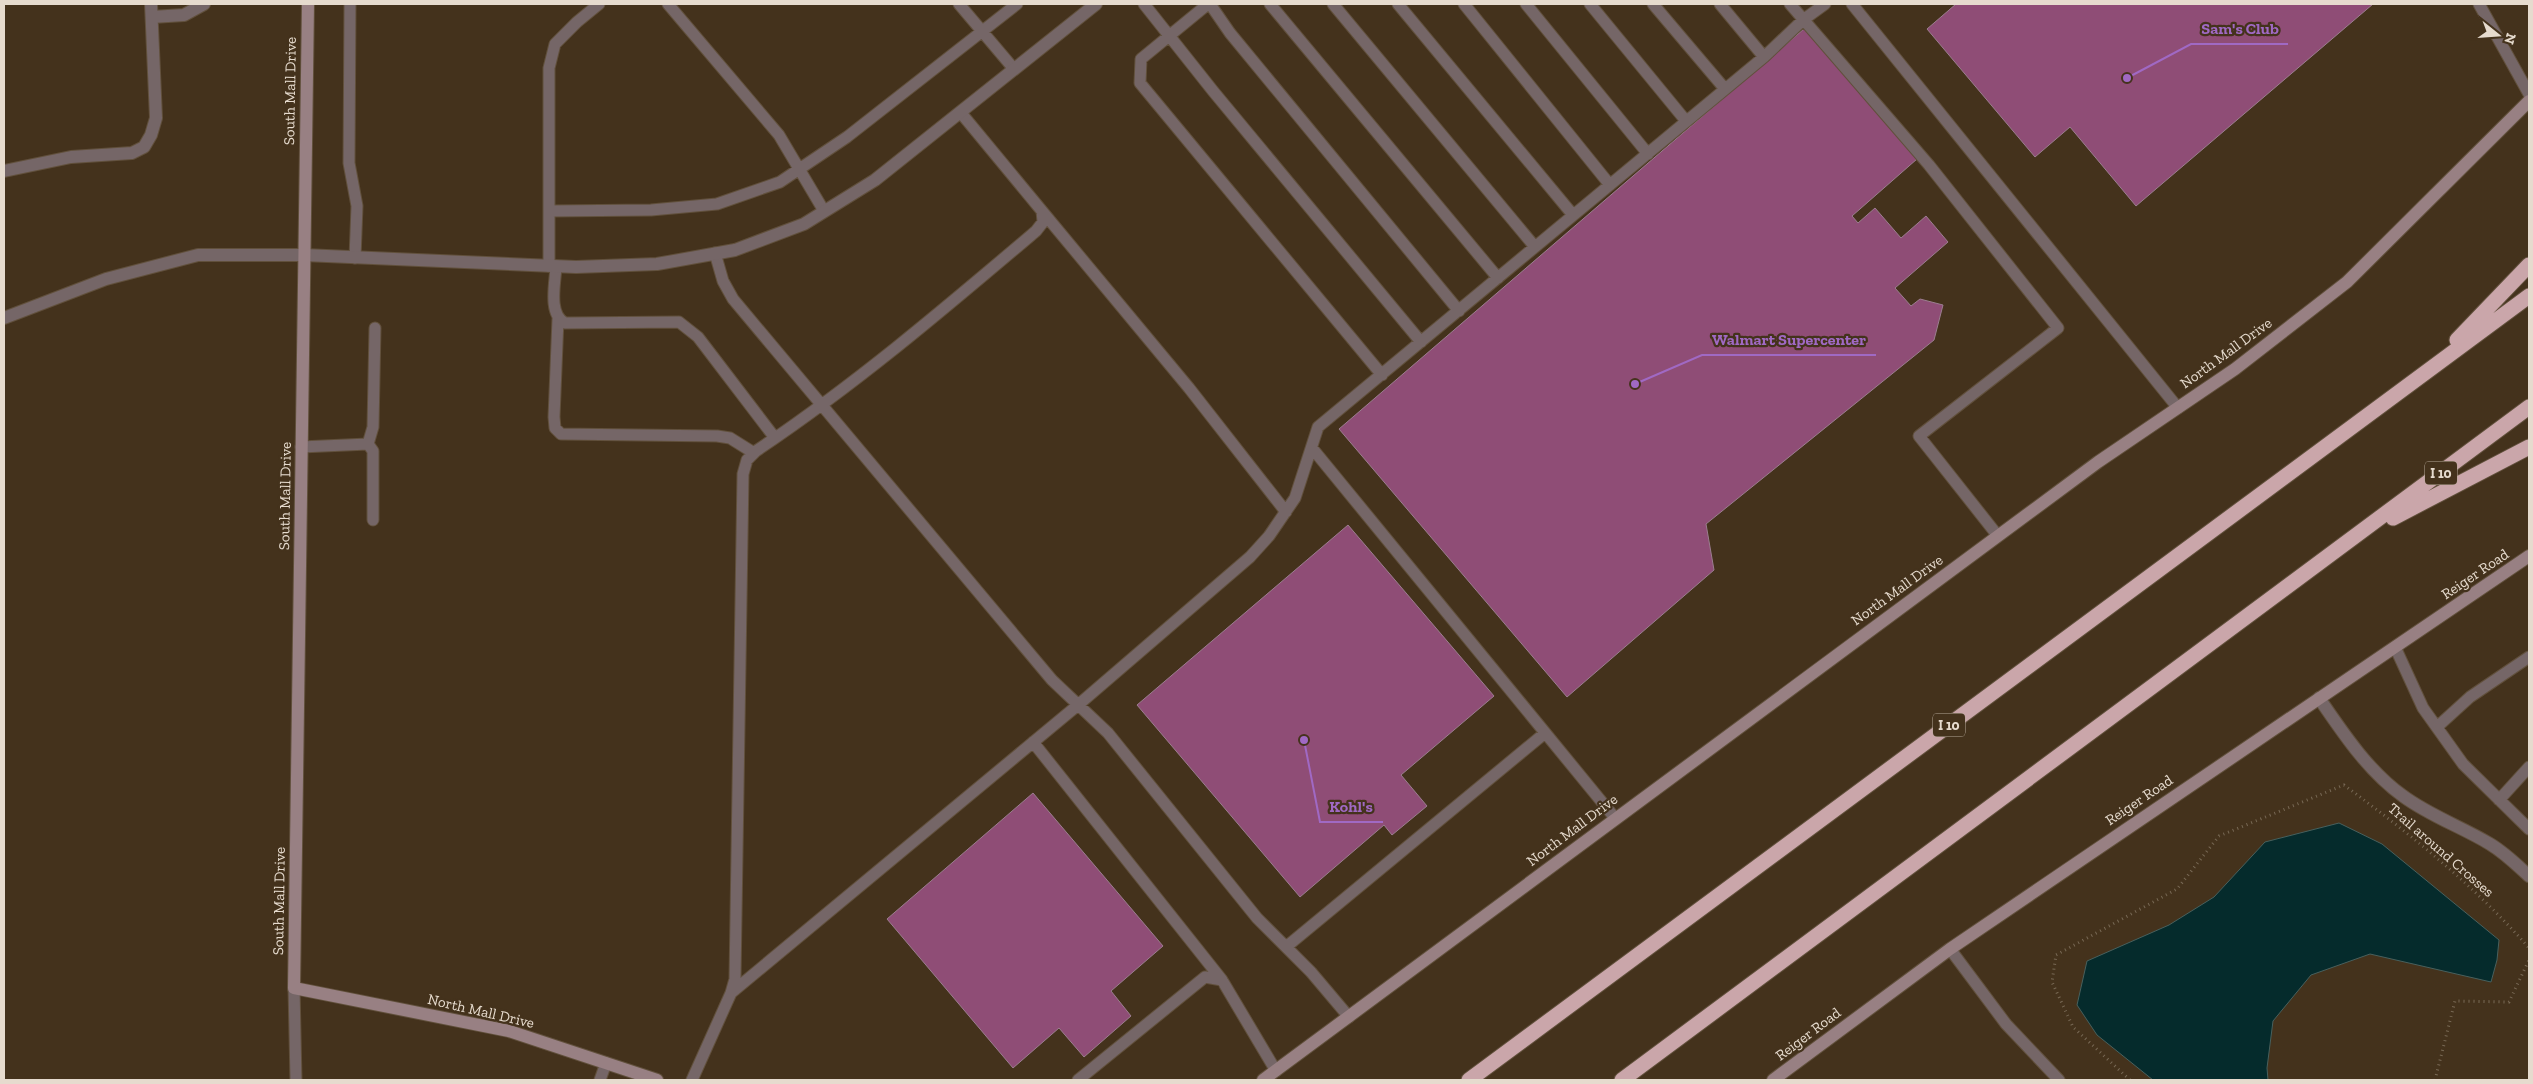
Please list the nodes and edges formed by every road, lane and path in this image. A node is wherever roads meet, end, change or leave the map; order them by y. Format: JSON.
{"nodes":[{"id":1,"x":151,"y":4,"type":"edge"},
{"id":2,"x":204,"y":4,"type":"edge"},
{"id":3,"x":308,"y":4,"type":"edge"},
{"id":4,"x":350,"y":4,"type":"edge"},
{"id":5,"x":599,"y":4,"type":"edge"},
{"id":6,"x":668,"y":4,"type":"edge"},
{"id":7,"x":959,"y":4,"type":"edge"},
{"id":8,"x":1017,"y":4,"type":"edge"},
{"id":9,"x":1096,"y":4,"type":"edge"},
{"id":10,"x":1144,"y":4,"type":"edge"},
{"id":11,"x":1209,"y":4,"type":"edge"},
{"id":12,"x":1270,"y":4,"type":"edge"},
{"id":13,"x":1333,"y":4,"type":"edge"},
{"id":14,"x":1398,"y":4,"type":"edge"},
{"id":15,"x":1464,"y":4,"type":"edge"},
{"id":16,"x":1526,"y":4,"type":"edge"},
{"id":17,"x":1590,"y":4,"type":"edge"},
{"id":18,"x":1653,"y":4,"type":"edge"},
{"id":19,"x":1720,"y":4,"type":"edge"},
{"id":20,"x":1790,"y":4,"type":"edge"},
{"id":21,"x":1825,"y":4,"type":"edge"},
{"id":22,"x":1852,"y":4,"type":"edge"},
{"id":23,"x":2479,"y":4,"type":"edge"},
{"id":24,"x":152,"y":17,"type":"junction"},
{"id":25,"x":1803,"y":20,"type":"junction"},
{"id":26,"x":982,"y":31,"type":"junction"},
{"id":27,"x":1170,"y":35,"type":"junction"},
{"id":28,"x":1764,"y":57,"type":"junction"},
{"id":29,"x":1014,"y":69,"type":"junction"},
{"id":30,"x":1725,"y":89,"type":"junction"},
{"id":31,"x":2529,"y":94,"type":"edge"},
{"id":32,"x":2529,"y":101,"type":"edge"},
{"id":33,"x":961,"y":113,"type":"junction"},
{"id":34,"x":1686,"y":121,"type":"junction"},
{"id":35,"x":1648,"y":154,"type":"junction"},
{"id":36,"x":799,"y":169,"type":"junction"},
{"id":37,"x":4,"y":171,"type":"edge"},
{"id":38,"x":1610,"y":185,"type":"junction"},
{"id":39,"x":549,"y":211,"type":"junction"},
{"id":40,"x":824,"y":211,"type":"junction"},
{"id":41,"x":1042,"y":211,"type":"junction"},
{"id":42,"x":1573,"y":216,"type":"junction"},
{"id":43,"x":1535,"y":247,"type":"junction"},
{"id":44,"x":715,"y":253,"type":"junction"},
{"id":45,"x":304,"y":255,"type":"junction"},
{"id":46,"x":355,"y":258,"type":"junction"},
{"id":47,"x":2529,"y":265,"type":"edge"},
{"id":48,"x":553,"y":266,"type":"junction"},
{"id":49,"x":1498,"y":278,"type":"junction"},
{"id":50,"x":2529,"y":296,"type":"edge"},
{"id":51,"x":1458,"y":311,"type":"junction"},
{"id":52,"x":4,"y":318,"type":"edge"},
{"id":53,"x":558,"y":319,"type":"junction"},
{"id":54,"x":375,"y":328,"type":"dead end"},
{"id":55,"x":1421,"y":342,"type":"junction"},
{"id":56,"x":2429,"y":370,"type":"junction"},
{"id":57,"x":1382,"y":374,"type":"junction"},
{"id":58,"x":824,"y":406,"type":"junction"},
{"id":59,"x":2529,"y":407,"type":"edge"},
{"id":60,"x":2178,"y":408,"type":"junction"},
{"id":61,"x":775,"y":438,"type":"junction"},
{"id":62,"x":368,"y":444,"type":"junction"},
{"id":63,"x":302,"y":447,"type":"junction"},
{"id":64,"x":1312,"y":448,"type":"junction"},
{"id":65,"x":2529,"y":448,"type":"edge"},
{"id":66,"x":754,"y":453,"type":"junction"},
{"id":67,"x":1286,"y":512,"type":"junction"},
{"id":68,"x":373,"y":520,"type":"dead end"},
{"id":69,"x":1998,"y":536,"type":"junction"},
{"id":70,"x":2354,"y":538,"type":"junction"},
{"id":71,"x":2529,"y":556,"type":"edge"},
{"id":72,"x":2395,"y":647,"type":"junction"},
{"id":73,"x":2529,"y":657,"type":"edge"},
{"id":74,"x":2319,"y":698,"type":"junction"},
{"id":75,"x":1078,"y":705,"type":"junction"},
{"id":76,"x":2437,"y":727,"type":"junction"},
{"id":77,"x":1546,"y":733,"type":"junction"},
{"id":78,"x":1034,"y":742,"type":"junction"},
{"id":79,"x":2529,"y":768,"type":"edge"},
{"id":80,"x":2500,"y":800,"type":"junction"},
{"id":81,"x":1615,"y":818,"type":"junction"},
{"id":82,"x":2529,"y":828,"type":"edge"},
{"id":83,"x":2529,"y":876,"type":"edge"},
{"id":84,"x":1286,"y":947,"type":"junction"},
{"id":85,"x":2529,"y":948,"type":"edge"},
{"id":86,"x":1950,"y":949,"type":"junction"},
{"id":87,"x":2529,"y":960,"type":"edge"},
{"id":88,"x":1222,"y":980,"type":"junction"},
{"id":89,"x":294,"y":988,"type":"junction"},
{"id":90,"x":732,"y":992,"type":"junction"},
{"id":91,"x":1349,"y":1017,"type":"junction"},
{"id":92,"x":606,"y":1063,"type":"junction"},
{"id":93,"x":1276,"y":1071,"type":"junction"},
{"id":94,"x":296,"y":1080,"type":"edge"},
{"id":95,"x":600,"y":1080,"type":"edge"},
{"id":96,"x":656,"y":1080,"type":"edge"},
{"id":97,"x":692,"y":1080,"type":"edge"},
{"id":98,"x":1078,"y":1080,"type":"edge"},
{"id":99,"x":1263,"y":1080,"type":"edge"},
{"id":100,"x":1469,"y":1080,"type":"edge"},
{"id":101,"x":1622,"y":1080,"type":"edge"},
{"id":102,"x":1774,"y":1080,"type":"edge"},
{"id":103,"x":2059,"y":1080,"type":"edge"},
{"id":104,"x":2130,"y":1080,"type":"edge"},
{"id":105,"x":2435,"y":1080,"type":"edge"}],
"edges":[{"from":1,"to":24,"type":"street"},
{"from":2,"to":24,"type":"street"},
{"from":3,"to":45,"type":"street","name":"South Mall Drive"},
{"from":4,"to":46,"type":"lane"},
{"from":5,"to":39,"type":"lane"},
{"from":6,"to":36,"type":"lane"},
{"from":7,"to":26,"type":"lane"},
{"from":8,"to":26,"type":"lane"},
{"from":9,"to":29,"type":"street"},
{"from":10,"to":27,"type":"lane"},
{"from":11,"to":27,"type":"lane"},
{"from":11,"to":51,"type":"lane"},
{"from":12,"to":49,"type":"lane"},
{"from":13,"to":43,"type":"lane"},
{"from":14,"to":42,"type":"lane"},
{"from":15,"to":38,"type":"lane"},
{"from":16,"to":35,"type":"lane"},
{"from":17,"to":34,"type":"lane"},
{"from":18,"to":30,"type":"lane"},
{"from":19,"to":28,"type":"lane"},
{"from":20,"to":25,"type":"lane"},
{"from":21,"to":25,"type":"lane"},
{"from":22,"to":60,"type":"lane"},
{"from":23,"to":31,"type":"lane"},
{"from":24,"to":37,"type":"street"},
{"from":25,"to":28,"type":"lane"},
{"from":25,"to":69,"type":"lane"},
{"from":26,"to":29,"type":"lane"},
{"from":26,"to":36,"type":"lane"},
{"from":27,"to":55,"type":"lane"},
{"from":27,"to":57,"type":"lane"},
{"from":28,"to":30,"type":"lane"},
{"from":29,"to":33,"type":"street"},
{"from":30,"to":34,"type":"lane"},
{"from":32,"to":60,"type":"street","name":"North Mall Drive"},
{"from":33,"to":40,"type":"street"},
{"from":33,"to":41,"type":"lane"},
{"from":34,"to":35,"type":"lane"},
{"from":35,"to":38,"type":"lane"},
{"from":36,"to":39,"type":"lane"},
{"from":36,"to":40,"type":"lane"},
{"from":38,"to":42,"type":"lane"},
{"from":39,"to":48,"type":"lane"},
{"from":40,"to":44,"type":"street"},
{"from":41,"to":58,"type":"lane"},
{"from":41,"to":67,"type":"lane"},
{"from":42,"to":43,"type":"lane"},
{"from":43,"to":49,"type":"lane"},
{"from":44,"to":48,"type":"street"},
{"from":44,"to":58,"type":"lane"},
{"from":45,"to":46,"type":"street"},
{"from":45,"to":52,"type":"street"},
{"from":45,"to":63,"type":"street","name":"South Mall Drive"},
{"from":46,"to":48,"type":"street"},
{"from":47,"to":56,"type":"highway"},
{"from":48,"to":53,"type":"lane"},
{"from":49,"to":51,"type":"lane"},
{"from":50,"to":56,"type":"highway","number":"I 10"},
{"from":51,"to":55,"type":"lane"},
{"from":53,"to":61,"type":"lane"},
{"from":53,"to":66,"type":"lane"},
{"from":54,"to":62,"type":"lane"},
{"from":55,"to":57,"type":"lane"},
{"from":56,"to":100,"type":"highway","number":"I 10"},
{"from":57,"to":64,"type":"lane"},
{"from":58,"to":61,"type":"lane"},
{"from":58,"to":75,"type":"lane"},
{"from":59,"to":70,"type":"highway","number":"I 10"},
{"from":60,"to":69,"type":"street","name":"North Mall Drive"},
{"from":61,"to":66,"type":"lane"},
{"from":62,"to":63,"type":"lane"},
{"from":62,"to":68,"type":"lane"},
{"from":63,"to":89,"type":"street","name":"South Mall Drive"},
{"from":64,"to":67,"type":"lane"},
{"from":64,"to":77,"type":"lane"},
{"from":65,"to":70,"type":"highway"},
{"from":66,"to":90,"type":"lane"},
{"from":67,"to":75,"type":"lane"},
{"from":69,"to":81,"type":"street","name":"North Mall Drive"},
{"from":70,"to":101,"type":"highway","number":"I 10"},
{"from":71,"to":72,"type":"street","name":"Reiger Road"},
{"from":72,"to":74,"type":"street","name":"Reiger Road"},
{"from":72,"to":76,"type":"lane"},
{"from":73,"to":76,"type":"lane"},
{"from":74,"to":83,"type":"street"},
{"from":74,"to":86,"type":"street","name":"Reiger Road"},
{"from":75,"to":78,"type":"lane"},
{"from":75,"to":84,"type":"lane"},
{"from":76,"to":80,"type":"lane"},
{"from":77,"to":81,"type":"lane"},
{"from":77,"to":84,"type":"lane"},
{"from":78,"to":88,"type":"lane"},
{"from":78,"to":90,"type":"lane"},
{"from":79,"to":80,"type":"lane"},
{"from":80,"to":82,"type":"lane"},
{"from":81,"to":91,"type":"street","name":"North Mall Drive"},
{"from":84,"to":91,"type":"lane"},
{"from":85,"to":104,"type":"path","name":"Trail around Crosses"},
{"from":86,"to":102,"type":"street","name":"Reiger Road"},
{"from":86,"to":103,"type":"lane"},
{"from":87,"to":105,"type":"path"},
{"from":88,"to":93,"type":"lane"},
{"from":88,"to":98,"type":"lane"},
{"from":89,"to":92,"type":"street","name":"North Mall Drive"},
{"from":89,"to":94,"type":"lane"},
{"from":90,"to":97,"type":"lane"},
{"from":91,"to":93,"type":"street","name":"North Mall Drive"},
{"from":92,"to":95,"type":"lane"},
{"from":92,"to":96,"type":"street","name":"North Mall Drive"},
{"from":93,"to":99,"type":"street","name":"North Mall Drive"}]}
